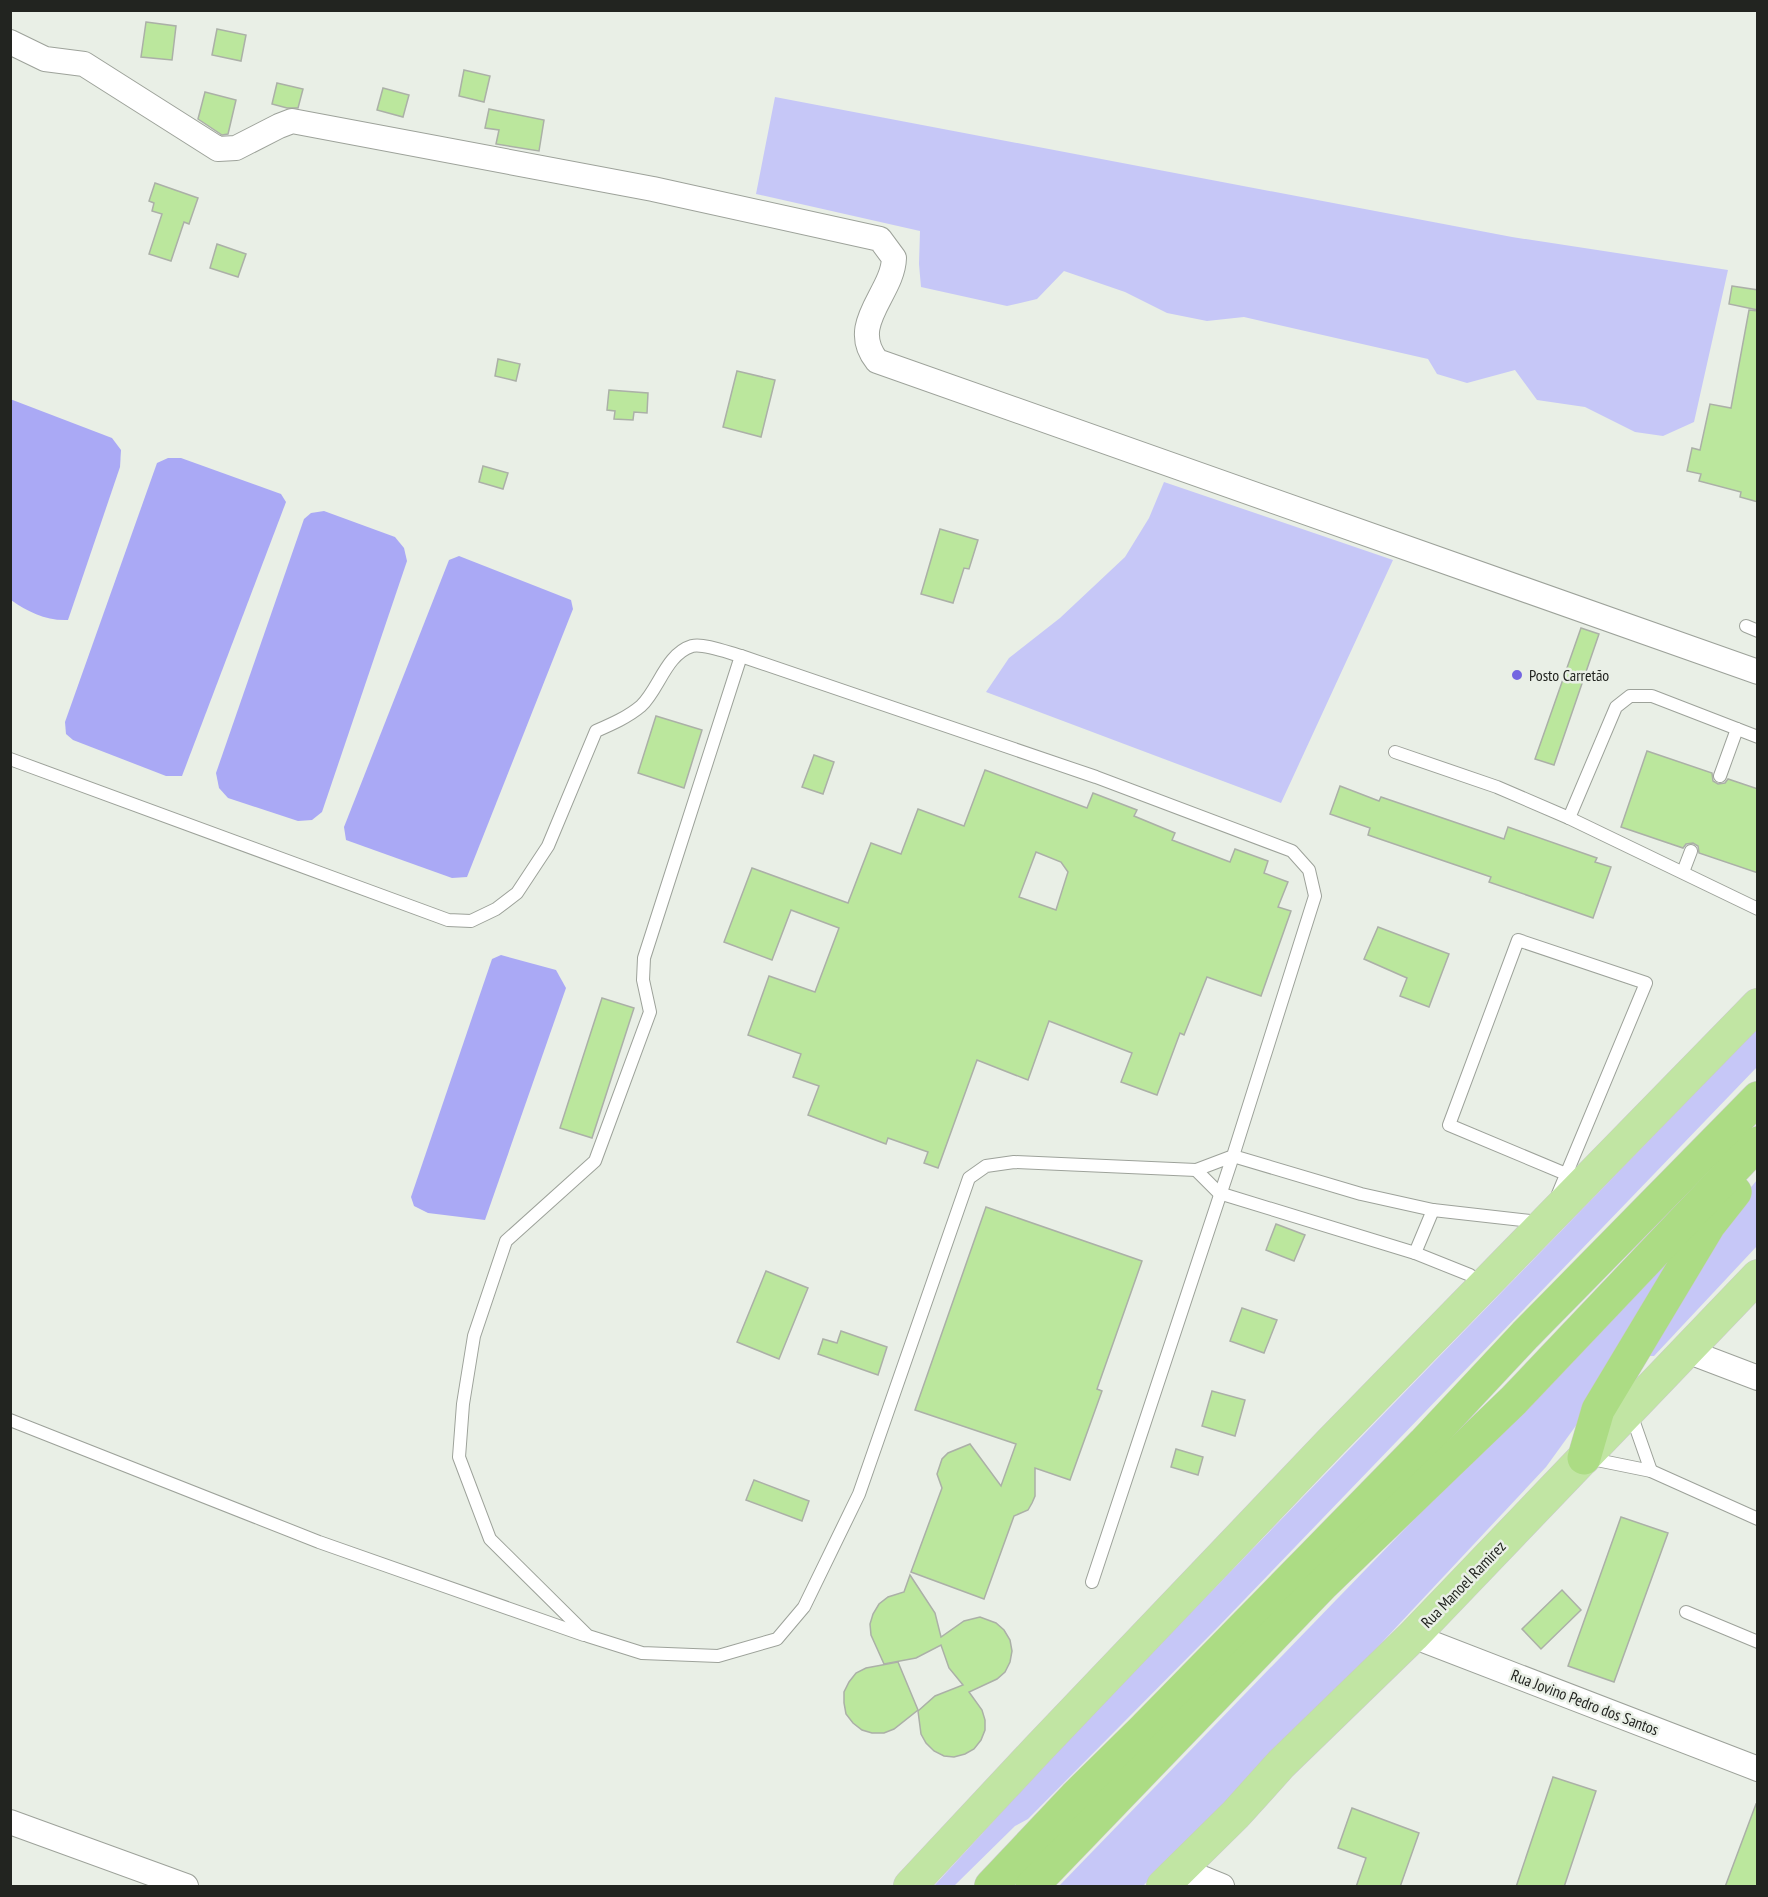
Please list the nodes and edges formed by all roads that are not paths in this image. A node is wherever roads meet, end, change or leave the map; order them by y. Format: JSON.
{"nodes":[{"id":1,"x":10,"y":42,"type":"edge"},
{"id":2,"x":741,"y":656,"type":"junction"},
{"id":3,"x":1758,"y":672,"type":"edge"},
{"id":4,"x":1737,"y":729,"type":"junction"},
{"id":5,"x":1758,"y":737,"type":"edge"},
{"id":6,"x":1395,"y":752,"type":"dead end"},
{"id":7,"x":10,"y":759,"type":"edge"},
{"id":8,"x":1720,"y":776,"type":"dead end"},
{"id":9,"x":1569,"y":818,"type":"junction"},
{"id":10,"x":1691,"y":851,"type":"dead end"},
{"id":11,"x":1683,"y":872,"type":"junction"},
{"id":12,"x":1758,"y":909,"type":"edge"},
{"id":13,"x":1758,"y":1005,"type":"edge"},
{"id":14,"x":1758,"y":1098,"type":"edge"},
{"id":15,"x":1758,"y":1143,"type":"edge"},
{"id":16,"x":1233,"y":1156,"type":"junction"},
{"id":17,"x":1758,"y":1162,"type":"edge"},
{"id":18,"x":1196,"y":1170,"type":"junction"},
{"id":19,"x":1566,"y":1174,"type":"junction"},
{"id":20,"x":1219,"y":1193,"type":"junction"},
{"id":21,"x":1433,"y":1210,"type":"junction"},
{"id":22,"x":1546,"y":1223,"type":"junction"},
{"id":23,"x":1415,"y":1253,"type":"junction"},
{"id":24,"x":1758,"y":1276,"type":"edge"},
{"id":25,"x":1481,"y":1287,"type":"junction"},
{"id":26,"x":1687,"y":1351,"type":"junction"},
{"id":27,"x":1758,"y":1378,"type":"edge"},
{"id":28,"x":1630,"y":1410,"type":"junction"},
{"id":29,"x":10,"y":1420,"type":"edge"},
{"id":30,"x":1584,"y":1458,"type":"junction"},
{"id":31,"x":1651,"y":1471,"type":"junction"},
{"id":32,"x":1758,"y":1519,"type":"edge"},
{"id":33,"x":1092,"y":1582,"type":"dead end"},
{"id":34,"x":1686,"y":1612,"type":"dead end"},
{"id":35,"x":588,"y":1636,"type":"junction"},
{"id":36,"x":1413,"y":1636,"type":"junction"},
{"id":37,"x":1758,"y":1642,"type":"edge"},
{"id":38,"x":1758,"y":1769,"type":"edge"},
{"id":39,"x":10,"y":1822,"type":"edge"},
{"id":40,"x":1171,"y":1878,"type":"edge"},
{"id":41,"x":186,"y":1887,"type":"edge"},
{"id":42,"x":910,"y":1887,"type":"edge"},
{"id":43,"x":991,"y":1887,"type":"edge"},
{"id":44,"x":1032,"y":1887,"type":"edge"},
{"id":45,"x":1222,"y":1887,"type":"edge"}],
"edges":[{"from":1,"to":3,"type":"street"},
{"from":2,"to":7,"type":"lane"},
{"from":2,"to":16,"type":"lane"},
{"from":2,"to":35,"type":"lane"},
{"from":4,"to":5,"type":"lane"},
{"from":4,"to":8,"type":"lane"},
{"from":4,"to":9,"type":"lane"},
{"from":6,"to":9,"type":"lane"},
{"from":9,"to":11,"type":"lane"},
{"from":10,"to":11,"type":"lane"},
{"from":11,"to":12,"type":"lane"},
{"from":13,"to":22,"type":"main road"},
{"from":14,"to":43,"type":"highway"},
{"from":15,"to":44,"type":"highway"},
{"from":16,"to":18,"type":"lane"},
{"from":16,"to":20,"type":"lane"},
{"from":16,"to":21,"type":"lane"},
{"from":17,"to":30,"type":"highway"},
{"from":18,"to":20,"type":"lane"},
{"from":18,"to":35,"type":"lane"},
{"from":19,"to":19,"type":"lane"},
{"from":19,"to":22,"type":"lane"},
{"from":20,"to":23,"type":"lane"},
{"from":20,"to":33,"type":"lane"},
{"from":21,"to":22,"type":"lane"},
{"from":21,"to":23,"type":"lane"},
{"from":22,"to":25,"type":"main road"},
{"from":23,"to":25,"type":"lane"},
{"from":24,"to":26,"type":"main road","name":"Rua Manoel Ramirez"},
{"from":25,"to":42,"type":"main road"},
{"from":26,"to":27,"type":"street"},
{"from":26,"to":28,"type":"main road","name":"Rua Manoel Ramirez"},
{"from":28,"to":30,"type":"main road","name":"Rua Manoel Ramirez"},
{"from":28,"to":31,"type":"lane"},
{"from":29,"to":35,"type":"lane"},
{"from":30,"to":31,"type":"lane"},
{"from":30,"to":36,"type":"main road","name":"Rua Manoel Ramirez"},
{"from":31,"to":32,"type":"lane"},
{"from":34,"to":37,"type":"lane"},
{"from":36,"to":38,"type":"street","name":"Rua Jovino Pedro dos Santos"},
{"from":36,"to":40,"type":"main road","name":"Rua Manoel Ramirez"},
{"from":39,"to":41,"type":"street"},
{"from":40,"to":45,"type":"street"}]}
